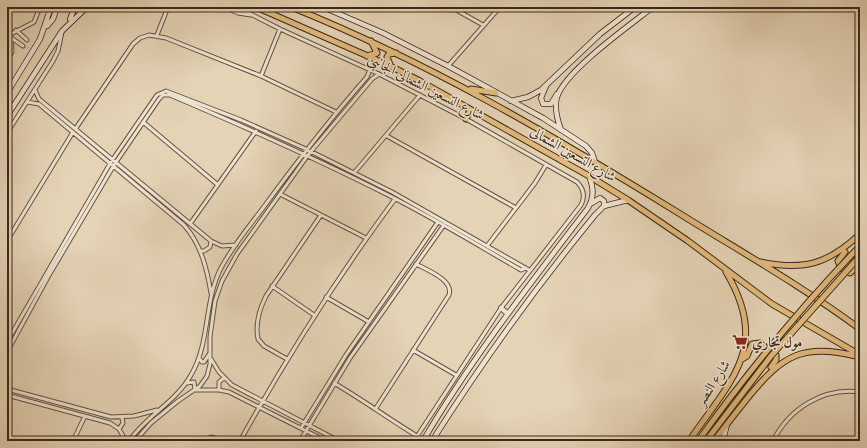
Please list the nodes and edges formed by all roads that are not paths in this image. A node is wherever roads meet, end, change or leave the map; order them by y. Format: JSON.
{"nodes":[{"id":1,"x":40,"y":7,"type":"edge"},
{"id":2,"x":51,"y":7,"type":"edge"},
{"id":3,"x":57,"y":7,"type":"edge"},
{"id":4,"x":75,"y":7,"type":"edge"},
{"id":5,"x":86,"y":7,"type":"edge"},
{"id":6,"x":168,"y":7,"type":"edge"},
{"id":7,"x":224,"y":7,"type":"edge"},
{"id":8,"x":237,"y":7,"type":"edge"},
{"id":9,"x":256,"y":7,"type":"edge"},
{"id":10,"x":291,"y":7,"type":"edge"},
{"id":11,"x":323,"y":7,"type":"edge"},
{"id":12,"x":451,"y":7,"type":"edge"},
{"id":13,"x":500,"y":7,"type":"edge"},
{"id":14,"x":635,"y":7,"type":"edge"},
{"id":15,"x":653,"y":7,"type":"edge"},
{"id":16,"x":253,"y":15,"type":"junction"},
{"id":17,"x":68,"y":24,"type":"junction"},
{"id":18,"x":483,"y":25,"type":"junction"},
{"id":19,"x":45,"y":28,"type":"junction"},
{"id":20,"x":280,"y":29,"type":"junction"},
{"id":21,"x":16,"y":30,"type":"junction"},
{"id":22,"x":62,"y":31,"type":"junction"},
{"id":23,"x":157,"y":36,"type":"junction"},
{"id":24,"x":10,"y":37,"type":"junction"},
{"id":25,"x":27,"y":40,"type":"dead end"},
{"id":26,"x":370,"y":40,"type":"junction"},
{"id":27,"x":23,"y":46,"type":"tunnel mouth"},
{"id":28,"x":397,"y":53,"type":"junction"},
{"id":29,"x":366,"y":56,"type":"junction"},
{"id":30,"x":7,"y":59,"type":"edge"},
{"id":31,"x":448,"y":66,"type":"junction"},
{"id":32,"x":391,"y":67,"type":"junction"},
{"id":33,"x":370,"y":69,"type":"junction"},
{"id":34,"x":379,"y":74,"type":"junction"},
{"id":35,"x":261,"y":76,"type":"junction"},
{"id":36,"x":546,"y":86,"type":"junction"},
{"id":37,"x":467,"y":89,"type":"junction"},
{"id":38,"x":35,"y":90,"type":"junction"},
{"id":39,"x":7,"y":93,"type":"edge"},
{"id":40,"x":496,"y":93,"type":"junction"},
{"id":41,"x":559,"y":93,"type":"junction"},
{"id":42,"x":420,"y":95,"type":"junction"},
{"id":43,"x":511,"y":100,"type":"junction"},
{"id":44,"x":27,"y":102,"type":"junction"},
{"id":45,"x":470,"y":110,"type":"junction"},
{"id":46,"x":336,"y":112,"type":"junction"},
{"id":47,"x":7,"y":116,"type":"edge"},
{"id":48,"x":466,"y":119,"type":"junction"},
{"id":49,"x":143,"y":122,"type":"junction"},
{"id":50,"x":76,"y":128,"type":"junction"},
{"id":51,"x":561,"y":130,"type":"junction"},
{"id":52,"x":73,"y":132,"type":"junction"},
{"id":53,"x":256,"y":132,"type":"junction"},
{"id":54,"x":7,"y":133,"type":"edge"},
{"id":55,"x":387,"y":136,"type":"junction"},
{"id":56,"x":306,"y":149,"type":"junction"},
{"id":57,"x":311,"y":152,"type":"junction"},
{"id":58,"x":303,"y":153,"type":"junction"},
{"id":59,"x":308,"y":156,"type":"junction"},
{"id":60,"x":115,"y":160,"type":"junction"},
{"id":61,"x":595,"y":162,"type":"junction"},
{"id":62,"x":112,"y":163,"type":"junction"},
{"id":63,"x":546,"y":165,"type":"junction"},
{"id":64,"x":354,"y":173,"type":"junction"},
{"id":65,"x":589,"y":176,"type":"junction"},
{"id":66,"x":218,"y":185,"type":"junction"},
{"id":67,"x":280,"y":194,"type":"junction"},
{"id":68,"x":395,"y":199,"type":"junction"},
{"id":69,"x":628,"y":200,"type":"junction"},
{"id":70,"x":604,"y":206,"type":"junction"},
{"id":71,"x":516,"y":208,"type":"junction"},
{"id":72,"x":588,"y":208,"type":"junction"},
{"id":73,"x":418,"y":209,"type":"junction"},
{"id":74,"x":321,"y":214,"type":"junction"},
{"id":75,"x":438,"y":222,"type":"junction"},
{"id":76,"x":190,"y":224,"type":"junction"},
{"id":77,"x":444,"y":225,"type":"junction"},
{"id":78,"x":860,"y":234,"type":"edge"},
{"id":79,"x":366,"y":238,"type":"junction"},
{"id":80,"x":7,"y":241,"type":"edge"},
{"id":81,"x":210,"y":241,"type":"junction"},
{"id":82,"x":849,"y":244,"type":"junction"},
{"id":83,"x":236,"y":245,"type":"junction"},
{"id":84,"x":487,"y":246,"type":"junction"},
{"id":85,"x":860,"y":246,"type":"edge"},
{"id":86,"x":200,"y":251,"type":"junction"},
{"id":87,"x":860,"y":256,"type":"edge"},
{"id":88,"x":756,"y":261,"type":"junction"},
{"id":89,"x":416,"y":264,"type":"junction"},
{"id":90,"x":860,"y":264,"type":"edge"},
{"id":91,"x":723,"y":267,"type":"junction"},
{"id":92,"x":528,"y":269,"type":"junction"},
{"id":93,"x":44,"y":275,"type":"junction"},
{"id":94,"x":48,"y":277,"type":"junction"},
{"id":95,"x":272,"y":286,"type":"junction"},
{"id":96,"x":211,"y":294,"type":"junction"},
{"id":97,"x":326,"y":297,"type":"junction"},
{"id":98,"x":501,"y":308,"type":"junction"},
{"id":99,"x":507,"y":313,"type":"junction"},
{"id":100,"x":314,"y":315,"type":"junction"},
{"id":101,"x":369,"y":322,"type":"junction"},
{"id":102,"x":860,"y":330,"type":"edge"},
{"id":103,"x":7,"y":342,"type":"edge"},
{"id":104,"x":413,"y":350,"type":"junction"},
{"id":105,"x":7,"y":352,"type":"edge"},
{"id":106,"x":210,"y":352,"type":"junction"},
{"id":107,"x":860,"y":356,"type":"edge"},
{"id":108,"x":199,"y":358,"type":"junction"},
{"id":109,"x":210,"y":358,"type":"junction"},
{"id":110,"x":287,"y":359,"type":"junction"},
{"id":111,"x":742,"y":359,"type":"junction"},
{"id":112,"x":456,"y":375,"type":"junction"},
{"id":113,"x":224,"y":378,"type":"junction"},
{"id":114,"x":764,"y":378,"type":"junction"},
{"id":115,"x":186,"y":383,"type":"junction"},
{"id":116,"x":334,"y":383,"type":"junction"},
{"id":117,"x":7,"y":389,"type":"edge"},
{"id":118,"x":194,"y":390,"type":"junction"},
{"id":119,"x":219,"y":390,"type":"junction"},
{"id":120,"x":860,"y":392,"type":"edge"},
{"id":121,"x":7,"y":395,"type":"edge"},
{"id":122,"x":262,"y":401,"type":"junction"},
{"id":123,"x":259,"y":407,"type":"junction"},
{"id":124,"x":376,"y":408,"type":"junction"},
{"id":125,"x":159,"y":409,"type":"junction"},
{"id":126,"x":439,"y":412,"type":"junction"},
{"id":127,"x":85,"y":416,"type":"junction"},
{"id":128,"x":122,"y":418,"type":"junction"},
{"id":129,"x":447,"y":418,"type":"junction"},
{"id":130,"x":304,"y":423,"type":"junction"},
{"id":131,"x":432,"y":424,"type":"junction"},
{"id":132,"x":726,"y":424,"type":"junction"},
{"id":133,"x":310,"y":426,"type":"junction"},
{"id":134,"x":301,"y":428,"type":"junction"},
{"id":135,"x":440,"y":428,"type":"junction"},
{"id":136,"x":119,"y":429,"type":"junction"},
{"id":137,"x":306,"y":431,"type":"junction"},
{"id":138,"x":417,"y":436,"type":"junction"},
{"id":139,"x":73,"y":441,"type":"edge"},
{"id":140,"x":128,"y":441,"type":"edge"},
{"id":141,"x":135,"y":441,"type":"edge"},
{"id":142,"x":202,"y":441,"type":"edge"},
{"id":143,"x":227,"y":441,"type":"edge"},
{"id":144,"x":240,"y":441,"type":"edge"},
{"id":145,"x":300,"y":441,"type":"edge"},
{"id":146,"x":326,"y":441,"type":"edge"},
{"id":147,"x":339,"y":441,"type":"edge"},
{"id":148,"x":414,"y":441,"type":"edge"},
{"id":149,"x":423,"y":441,"type":"edge"},
{"id":150,"x":432,"y":441,"type":"edge"},
{"id":151,"x":690,"y":441,"type":"edge"},
{"id":152,"x":698,"y":441,"type":"edge"},
{"id":153,"x":706,"y":441,"type":"edge"},
{"id":154,"x":714,"y":441,"type":"edge"},
{"id":155,"x":723,"y":441,"type":"edge"},
{"id":156,"x":773,"y":441,"type":"edge"}],
"edges":[{"from":1,"to":21,"type":"street"},
{"from":2,"to":19,"type":"street"},
{"from":3,"to":19,"type":"street"},
{"from":4,"to":17,"type":"street"},
{"from":5,"to":17,"type":"street"},
{"from":6,"to":23,"type":"street"},
{"from":7,"to":16,"type":"street"},
{"from":8,"to":16,"type":"street","name":"شارع التسعين الشمالى الجانبى"},
{"from":9,"to":29,"type":"main road","name":"شارع التسعين الشمالى"},
{"from":10,"to":26,"type":"main road","name":"شارع التسعين الشمالى"},
{"from":11,"to":31,"type":"street"},
{"from":12,"to":18,"type":"street"},
{"from":13,"to":18,"type":"street"},
{"from":14,"to":36,"type":"street"},
{"from":15,"to":41,"type":"street"},
{"from":16,"to":20,"type":"street","name":"شارع التسعين الشمالى الجانبى"},
{"from":17,"to":22,"type":"street"},
{"from":18,"to":31,"type":"street"},
{"from":19,"to":39,"type":"street"},
{"from":20,"to":33,"type":"street","name":"شارع التسعين الشمالى الجانبى"},
{"from":20,"to":35,"type":"street"},
{"from":21,"to":24,"type":"street"},
{"from":21,"to":25,"type":"street"},
{"from":22,"to":38,"type":"street"},
{"from":22,"to":47,"type":"street"},
{"from":23,"to":35,"type":"street"},
{"from":23,"to":50,"type":"street"},
{"from":24,"to":27,"type":"street"},
{"from":24,"to":30,"type":"street"},
{"from":26,"to":28,"type":"main road","name":"شارع التسعين الشمالى"},
{"from":26,"to":29,"type":"main road"},
{"from":28,"to":32,"type":"main road"},
{"from":28,"to":37,"type":"main road","name":"شارع التسعين الشمالى"},
{"from":29,"to":32,"type":"main road","name":"شارع التسعين الشمالى"},
{"from":31,"to":40,"type":"street"},
{"from":32,"to":45,"type":"main road","name":"شارع التسعين الشمالى"},
{"from":33,"to":34,"type":"street","name":"شارع التسعين الشمالى الجانبى"},
{"from":33,"to":46,"type":"street"},
{"from":34,"to":42,"type":"street","name":"شارع التسعين الشمالى الجانبى"},
{"from":34,"to":57,"type":"street"},
{"from":35,"to":46,"type":"street"},
{"from":36,"to":41,"type":"street"},
{"from":36,"to":43,"type":"street"},
{"from":37,"to":40,"type":"main road"},
{"from":37,"to":61,"type":"main road","name":"شارع التسعين الشمالى"},
{"from":38,"to":44,"type":"street"},
{"from":38,"to":50,"type":"street"},
{"from":40,"to":43,"type":"street"},
{"from":41,"to":51,"type":"street"},
{"from":42,"to":48,"type":"street","name":"شارع التسعين الشمالى الجانبى"},
{"from":42,"to":55,"type":"street"},
{"from":43,"to":51,"type":"street"},
{"from":44,"to":52,"type":"street"},
{"from":44,"to":54,"type":"street"},
{"from":45,"to":48,"type":"main road"},
{"from":45,"to":65,"type":"main road","name":"شارع التسعين الشمالى"},
{"from":46,"to":56,"type":"street"},
{"from":48,"to":63,"type":"street","name":"شارع التسعين الشمالى الجانبى"},
{"from":49,"to":53,"type":"street"},
{"from":49,"to":60,"type":"street"},
{"from":49,"to":66,"type":"street"},
{"from":50,"to":60,"type":"street"},
{"from":51,"to":61,"type":"street"},
{"from":52,"to":62,"type":"street"},
{"from":52,"to":80,"type":"street"},
{"from":53,"to":58,"type":"street"},
{"from":53,"to":66,"type":"street"},
{"from":55,"to":64,"type":"street"},
{"from":55,"to":71,"type":"street"},
{"from":56,"to":57,"type":"street"},
{"from":56,"to":58,"type":"street"},
{"from":56,"to":60,"type":"street"},
{"from":57,"to":59,"type":"street"},
{"from":57,"to":64,"type":"street"},
{"from":58,"to":59,"type":"street"},
{"from":58,"to":83,"type":"street"},
{"from":59,"to":67,"type":"street"},
{"from":59,"to":68,"type":"street"},
{"from":60,"to":62,"type":"street"},
{"from":60,"to":76,"type":"street"},
{"from":61,"to":88,"type":"main road","name":"شارع التسعين الشمالى"},
{"from":62,"to":86,"type":"street"},
{"from":62,"to":93,"type":"street"},
{"from":62,"to":94,"type":"street"},
{"from":63,"to":71,"type":"street"},
{"from":63,"to":92,"type":"street","name":"شارع التسعين الشمالى الجانبى"},
{"from":64,"to":73,"type":"street"},
{"from":65,"to":69,"type":"main road","name":"شارع التسعين الشمالى"},
{"from":65,"to":72,"type":"street"},
{"from":66,"to":76,"type":"street"},
{"from":67,"to":74,"type":"street"},
{"from":67,"to":106,"type":"street"},
{"from":68,"to":73,"type":"street"},
{"from":68,"to":79,"type":"street"},
{"from":69,"to":70,"type":"street"},
{"from":69,"to":91,"type":"main road","name":"شارع التسعين الشمالى"},
{"from":70,"to":72,"type":"street"},
{"from":70,"to":129,"type":"street"},
{"from":71,"to":84,"type":"street"},
{"from":72,"to":99,"type":"street"},
{"from":73,"to":75,"type":"street"},
{"from":73,"to":84,"type":"street"},
{"from":74,"to":79,"type":"street"},
{"from":74,"to":95,"type":"street"},
{"from":75,"to":77,"type":"street"},
{"from":75,"to":101,"type":"street"},
{"from":76,"to":81,"type":"street"},
{"from":77,"to":89,"type":"street"},
{"from":77,"to":92,"type":"street"},
{"from":78,"to":82,"type":"main road"},
{"from":79,"to":97,"type":"street"},
{"from":81,"to":83,"type":"street"},
{"from":81,"to":86,"type":"street"},
{"from":82,"to":88,"type":"main road"},
{"from":82,"to":90,"type":"main road"},
{"from":83,"to":96,"type":"street"},
{"from":84,"to":92,"type":"street"},
{"from":85,"to":152,"type":"main road","bridge":true},
{"from":86,"to":96,"type":"street"},
{"from":87,"to":153,"type":"main road","bridge":true},
{"from":88,"to":102,"type":"main road","name":"شارع التسعين الشمالى"},
{"from":89,"to":104,"type":"street"},
{"from":89,"to":116,"type":"street"},
{"from":91,"to":107,"type":"main road","name":"شارع التسعين الشمالى"},
{"from":91,"to":111,"type":"main road","name":"شارع النصر"},
{"from":92,"to":98,"type":"street"},
{"from":93,"to":94,"type":"street"},
{"from":93,"to":103,"type":"street"},
{"from":94,"to":105,"type":"street"},
{"from":95,"to":100,"type":"street"},
{"from":95,"to":110,"type":"street"},
{"from":96,"to":108,"type":"street"},
{"from":97,"to":100,"type":"street"},
{"from":97,"to":101,"type":"street"},
{"from":98,"to":99,"type":"street"},
{"from":98,"to":112,"type":"street"},
{"from":99,"to":126,"type":"street"},
{"from":100,"to":110,"type":"street"},
{"from":101,"to":130,"type":"street"},
{"from":104,"to":112,"type":"street"},
{"from":104,"to":124,"type":"street"},
{"from":106,"to":108,"type":"street"},
{"from":106,"to":109,"type":"street"},
{"from":107,"to":114,"type":"main road"},
{"from":108,"to":115,"type":"street"},
{"from":109,"to":113,"type":"street"},
{"from":109,"to":118,"type":"street"},
{"from":110,"to":122,"type":"street"},
{"from":111,"to":114,"type":"main road"},
{"from":111,"to":151,"type":"main road","name":"شارع النصر"},
{"from":112,"to":138,"type":"street"},
{"from":113,"to":119,"type":"street"},
{"from":113,"to":122,"type":"street"},
{"from":114,"to":132,"type":"main road"},
{"from":115,"to":118,"type":"street"},
{"from":115,"to":125,"type":"street"},
{"from":116,"to":124,"type":"street"},
{"from":116,"to":133,"type":"street"},
{"from":117,"to":128,"type":"street"},
{"from":118,"to":119,"type":"street"},
{"from":118,"to":141,"type":"street"},
{"from":119,"to":123,"type":"street"},
{"from":120,"to":156,"type":"street"},
{"from":121,"to":127,"type":"street"},
{"from":122,"to":123,"type":"street"},
{"from":122,"to":130,"type":"street"},
{"from":123,"to":134,"type":"street"},
{"from":123,"to":144,"type":"street"},
{"from":124,"to":138,"type":"street"},
{"from":125,"to":128,"type":"street"},
{"from":125,"to":140,"type":"street"},
{"from":126,"to":129,"type":"street"},
{"from":126,"to":131,"type":"street"},
{"from":127,"to":136,"type":"street"},
{"from":127,"to":139,"type":"street"},
{"from":128,"to":136,"type":"street"},
{"from":129,"to":135,"type":"street"},
{"from":130,"to":133,"type":"street"},
{"from":130,"to":134,"type":"street"},
{"from":131,"to":135,"type":"street"},
{"from":131,"to":149,"type":"street"},
{"from":132,"to":154,"type":"main road"},
{"from":132,"to":155,"type":"street"},
{"from":133,"to":137,"type":"street"},
{"from":133,"to":147,"type":"street"},
{"from":134,"to":137,"type":"street"},
{"from":135,"to":150,"type":"street"},
{"from":136,"to":140,"type":"street"},
{"from":137,"to":145,"type":"street"},
{"from":137,"to":146,"type":"street"},
{"from":138,"to":148,"type":"street"},
{"from":142,"to":143,"type":"street"}]}
